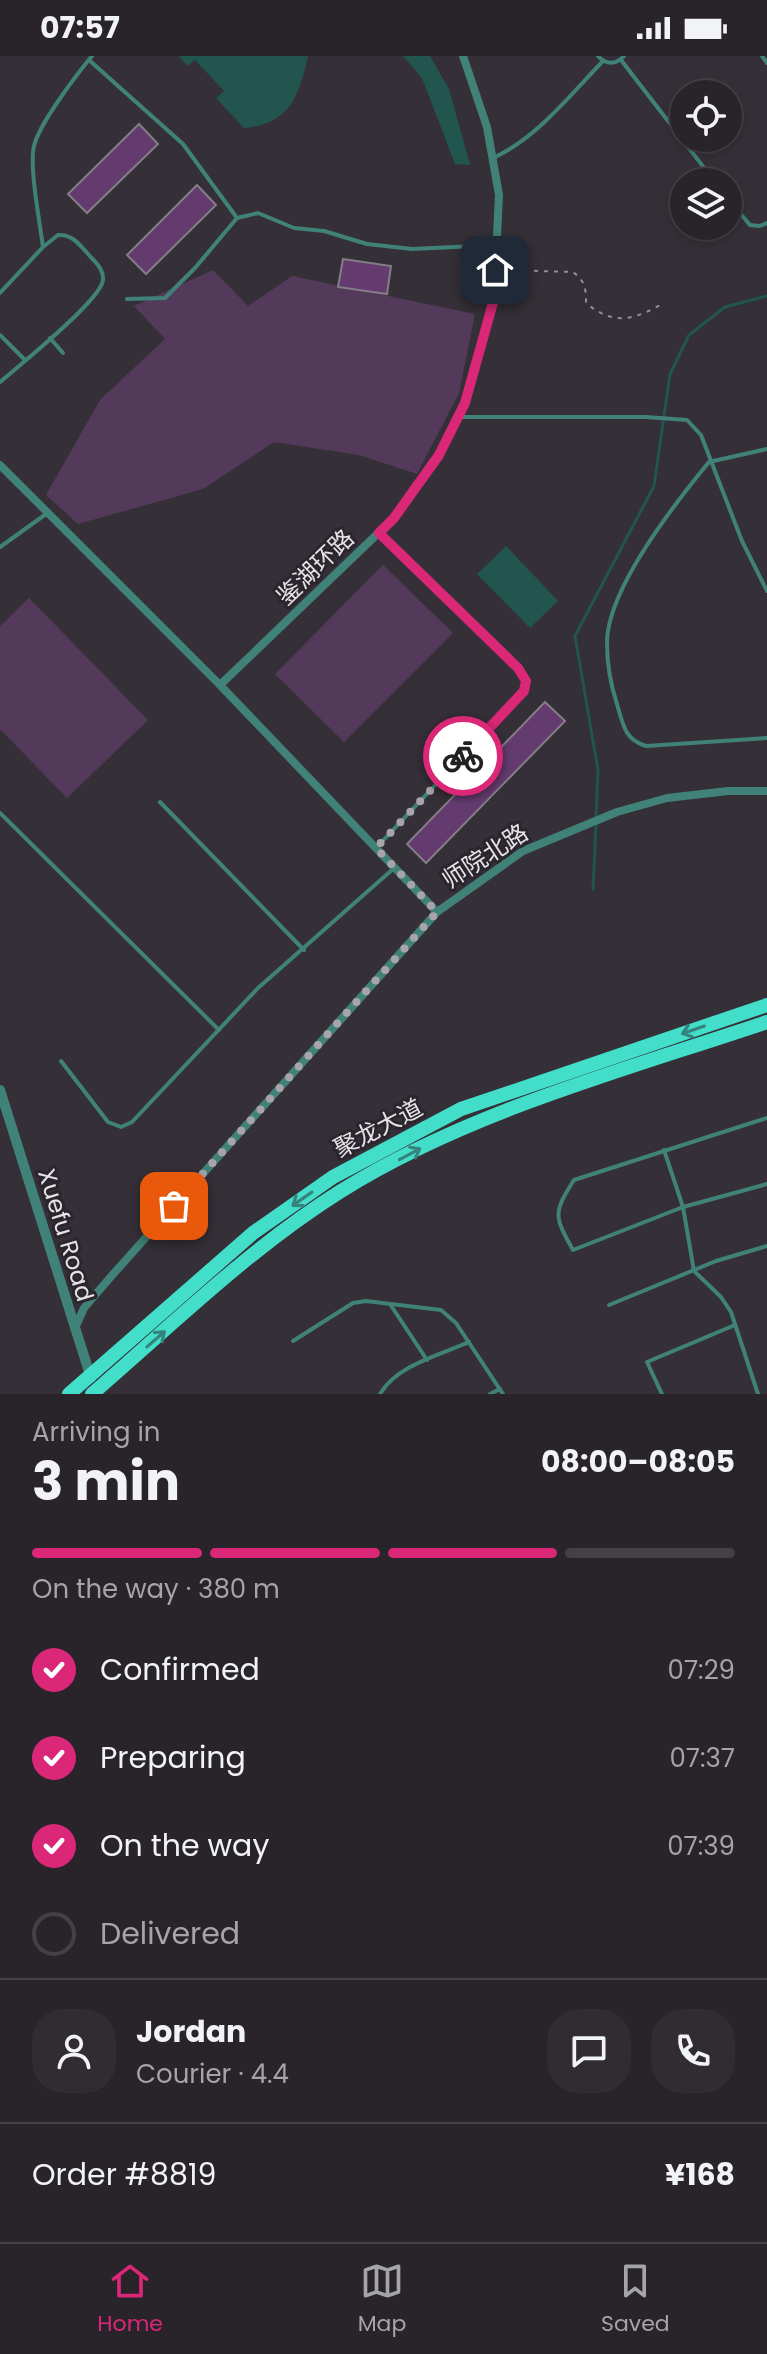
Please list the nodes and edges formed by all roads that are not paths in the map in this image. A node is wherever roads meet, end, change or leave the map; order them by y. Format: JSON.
{"nodes":[{"id":1,"x":463,"y":56,"type":"edge"},
{"id":2,"x":598,"y":56,"type":"edge"},
{"id":3,"x":762,"y":56,"type":"edge"},
{"id":4,"x":91,"y":58,"type":"edge"},
{"id":5,"x":622,"y":58,"type":"edge"},
{"id":6,"x":603,"y":61,"type":"junction"},
{"id":7,"x":767,"y":63,"type":"edge"},
{"id":8,"x":493,"y":158,"type":"junction"},
{"id":9,"x":704,"y":168,"type":"edge"},
{"id":10,"x":742,"y":216,"type":"edge"},
{"id":11,"x":237,"y":218,"type":"junction"},
{"id":12,"x":767,"y":223,"type":"edge"},
{"id":13,"x":497,"y":245,"type":"junction"},
{"id":14,"x":43,"y":247,"type":"junction"},
{"id":15,"x":0,"y":293,"type":"edge"},
{"id":16,"x":127,"y":299,"type":"dead end"},
{"id":17,"x":0,"y":335,"type":"edge"},
{"id":18,"x":50,"y":338,"type":"junction"},
{"id":19,"x":63,"y":353,"type":"dead end"},
{"id":20,"x":25,"y":360,"type":"junction"},
{"id":21,"x":0,"y":382,"type":"edge"},
{"id":22,"x":458,"y":417,"type":"junction"},
{"id":23,"x":767,"y":449,"type":"edge"},
{"id":24,"x":709,"y":462,"type":"junction"},
{"id":25,"x":0,"y":465,"type":"edge"},
{"id":26,"x":48,"y":512,"type":"junction"},
{"id":27,"x":379,"y":533,"type":"junction"},
{"id":28,"x":0,"y":547,"type":"edge"},
{"id":29,"x":767,"y":591,"type":"edge"},
{"id":30,"x":220,"y":685,"type":"junction"},
{"id":31,"x":767,"y":738,"type":"edge"},
{"id":32,"x":767,"y":791,"type":"edge"},
{"id":33,"x":160,"y":802,"type":"dead end"},
{"id":34,"x":0,"y":813,"type":"edge"},
{"id":35,"x":376,"y":848,"type":"junction"},
{"id":36,"x":395,"y":868,"type":"junction"},
{"id":37,"x":437,"y":912,"type":"junction"},
{"id":38,"x":304,"y":950,"type":"junction"},
{"id":39,"x":767,"y":1005,"type":"edge"},
{"id":40,"x":767,"y":1022,"type":"edge"},
{"id":41,"x":219,"y":1030,"type":"junction"},
{"id":42,"x":61,"y":1061,"type":"dead end"},
{"id":43,"x":0,"y":1090,"type":"edge"},
{"id":44,"x":767,"y":1118,"type":"edge"},
{"id":45,"x":664,"y":1150,"type":"junction"},
{"id":46,"x":767,"y":1184,"type":"edge"},
{"id":47,"x":683,"y":1207,"type":"junction"},
{"id":48,"x":767,"y":1246,"type":"edge"},
{"id":49,"x":694,"y":1271,"type":"junction"},
{"id":50,"x":390,"y":1304,"type":"junction"},
{"id":51,"x":609,"y":1305,"type":"dead end"},
{"id":52,"x":735,"y":1325,"type":"junction"},
{"id":53,"x":74,"y":1329,"type":"junction"},
{"id":54,"x":293,"y":1341,"type":"dead end"},
{"id":55,"x":469,"y":1342,"type":"junction"},
{"id":56,"x":427,"y":1360,"type":"junction"},
{"id":57,"x":90,"y":1375,"type":"junction"},
{"id":58,"x":502,"y":1391,"type":"edge"},
{"id":59,"x":95,"y":1392,"type":"edge"},
{"id":60,"x":69,"y":1394,"type":"edge"},
{"id":61,"x":380,"y":1394,"type":"edge"},
{"id":62,"x":490,"y":1394,"type":"edge"},
{"id":63,"x":662,"y":1394,"type":"edge"},
{"id":64,"x":758,"y":1394,"type":"edge"}],
"edges":[{"from":1,"to":8,"type":"street","name":"鉴湖环路"},
{"from":2,"to":6,"type":"lane"},
{"from":3,"to":7,"type":"lane"},
{"from":4,"to":11,"type":"lane"},
{"from":4,"to":14,"type":"lane"},
{"from":5,"to":6,"type":"lane"},
{"from":5,"to":9,"type":"lane"},
{"from":6,"to":8,"type":"lane"},
{"from":8,"to":13,"type":"street","name":"鉴湖环路"},
{"from":10,"to":12,"type":"lane"},
{"from":11,"to":13,"type":"lane"},
{"from":11,"to":16,"type":"lane"},
{"from":13,"to":22,"type":"street","name":"鉴湖环路"},
{"from":14,"to":15,"type":"lane"},
{"from":14,"to":18,"type":"lane"},
{"from":17,"to":20,"type":"lane"},
{"from":18,"to":19,"type":"lane"},
{"from":18,"to":20,"type":"lane"},
{"from":20,"to":21,"type":"lane"},
{"from":22,"to":24,"type":"lane"},
{"from":22,"to":27,"type":"street","name":"鉴湖环路"},
{"from":23,"to":24,"type":"lane"},
{"from":24,"to":29,"type":"lane"},
{"from":24,"to":31,"type":"lane"},
{"from":25,"to":26,"type":"street"},
{"from":26,"to":28,"type":"lane"},
{"from":26,"to":30,"type":"street"},
{"from":27,"to":30,"type":"street","name":"鉴湖环路"},
{"from":27,"to":35,"type":"lane"},
{"from":30,"to":35,"type":"street"},
{"from":32,"to":37,"type":"street","name":"师院北路"},
{"from":33,"to":38,"type":"lane"},
{"from":34,"to":41,"type":"lane"},
{"from":35,"to":36,"type":"street"},
{"from":36,"to":37,"type":"street"},
{"from":36,"to":38,"type":"lane"},
{"from":37,"to":53,"type":"street","name":"师院北路"},
{"from":38,"to":41,"type":"lane"},
{"from":39,"to":57,"type":"highway","name":"聚龙大道","one_way":true},
{"from":59,"to":40,"type":"highway","name":"聚龙大道","one_way":true},
{"from":41,"to":42,"type":"lane"},
{"from":43,"to":53,"type":"street","name":"Xuefu Road"},
{"from":44,"to":45,"type":"lane"},
{"from":45,"to":47,"type":"lane"},
{"from":45,"to":47,"type":"lane"},
{"from":46,"to":47,"type":"lane"},
{"from":47,"to":49,"type":"lane"},
{"from":48,"to":49,"type":"lane"},
{"from":49,"to":51,"type":"lane"},
{"from":49,"to":52,"type":"lane"},
{"from":50,"to":54,"type":"lane"},
{"from":50,"to":55,"type":"lane"},
{"from":50,"to":56,"type":"lane"},
{"from":52,"to":63,"type":"lane"},
{"from":52,"to":64,"type":"lane"},
{"from":53,"to":57,"type":"street","name":"Xuefu Road"},
{"from":55,"to":56,"type":"lane"},
{"from":55,"to":58,"type":"lane"},
{"from":56,"to":61,"type":"lane"},
{"from":57,"to":59,"type":"street","name":"Xuefu Road"},
{"from":57,"to":60,"type":"highway","name":"聚龙大道"},
{"from":58,"to":62,"type":"lane"}]}
